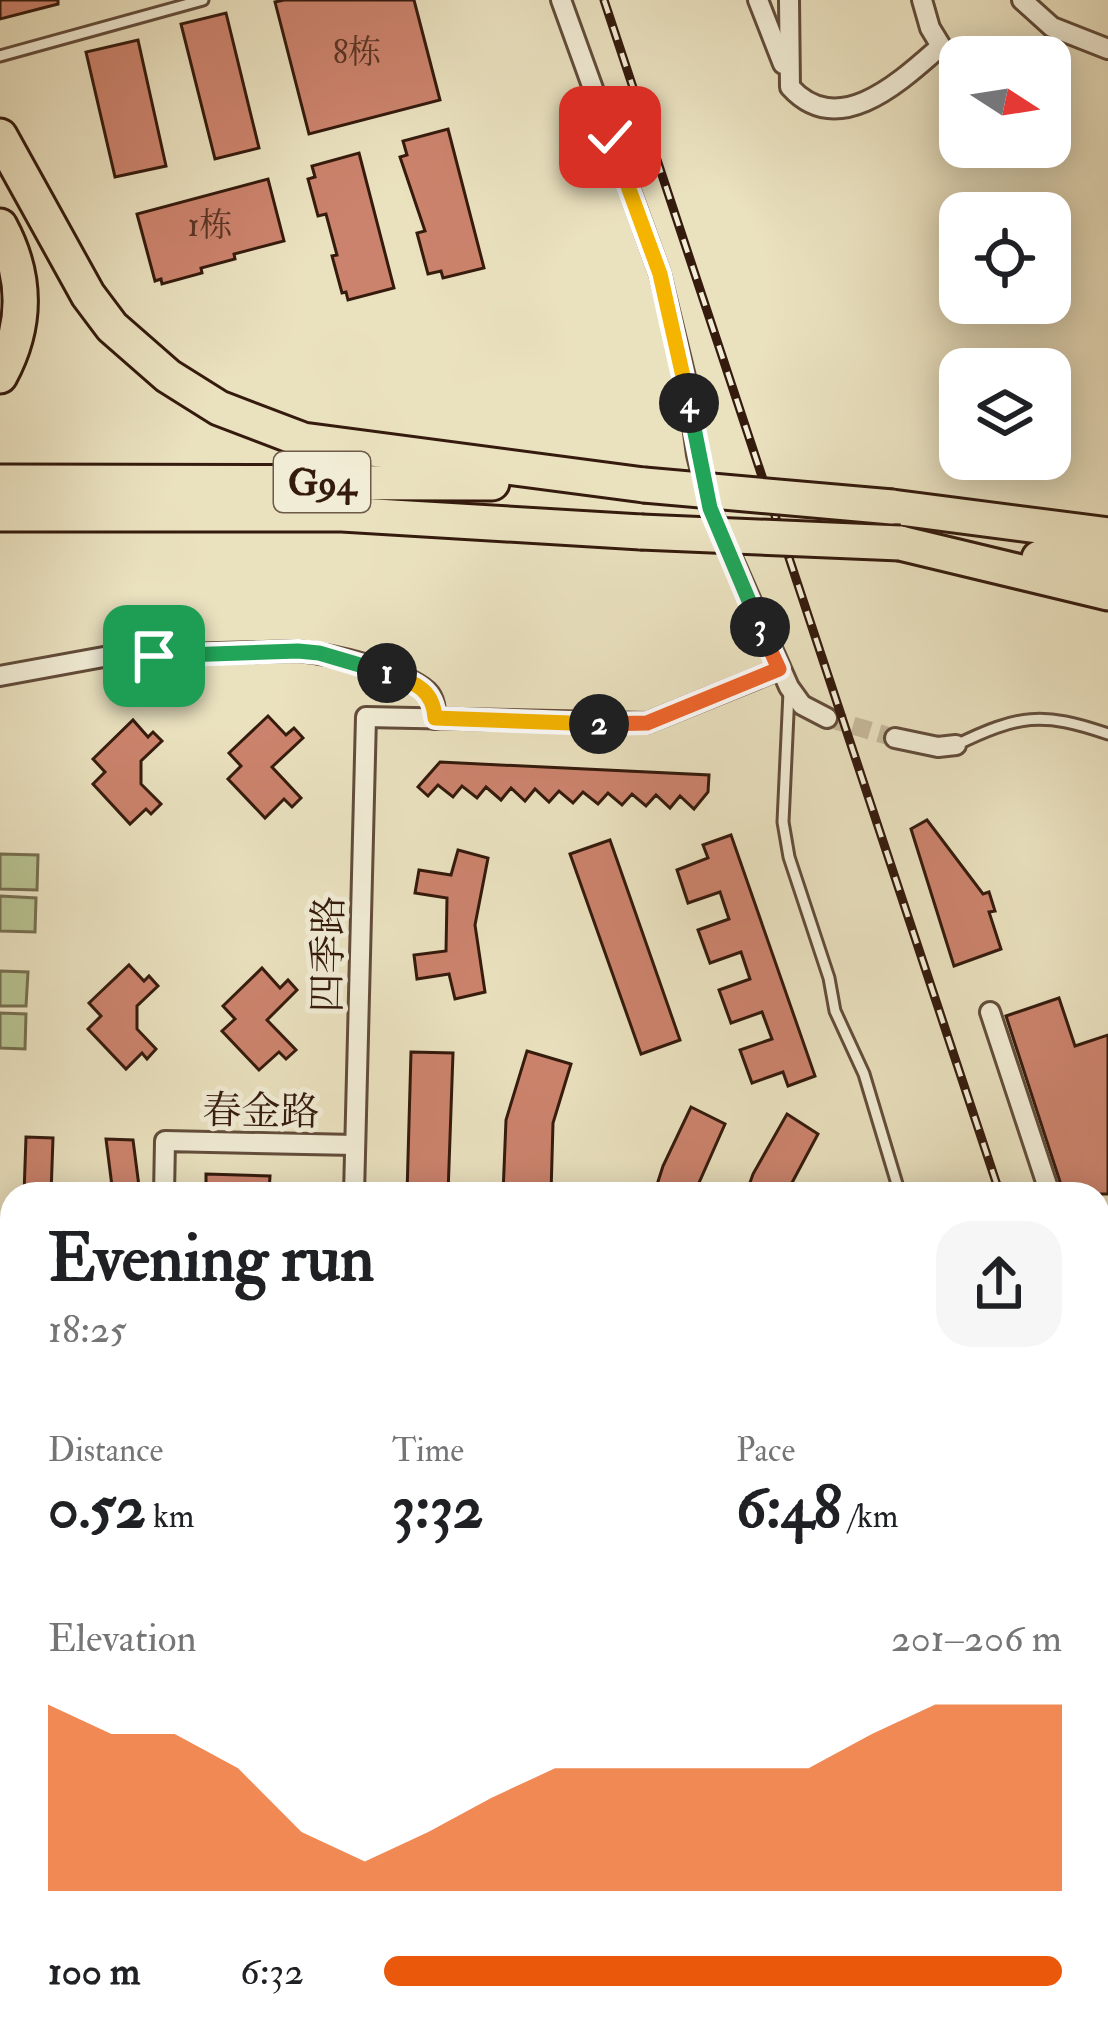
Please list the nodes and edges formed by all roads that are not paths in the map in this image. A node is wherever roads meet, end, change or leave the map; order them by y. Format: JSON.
{"nodes":[{"id":1,"x":203,"y":0,"type":"edge"},
{"id":2,"x":561,"y":0,"type":"edge"},
{"id":3,"x":758,"y":0,"type":"edge"},
{"id":4,"x":789,"y":0,"type":"edge"},
{"id":5,"x":922,"y":0,"type":"edge"},
{"id":6,"x":1022,"y":0,"type":"edge"},
{"id":7,"x":1108,"y":50,"type":"edge"},
{"id":8,"x":0,"y":56,"type":"edge"},
{"id":9,"x":787,"y":74,"type":"junction"},
{"id":10,"x":0,"y":136,"type":"edge"},
{"id":11,"x":0,"y":226,"type":"edge"},
{"id":12,"x":0,"y":376,"type":"edge"},
{"id":13,"x":0,"y":482,"type":"edge"},
{"id":14,"x":644,"y":485,"type":"junction"},
{"id":15,"x":0,"y":514,"type":"edge"},
{"id":16,"x":541,"y":529,"type":"junction"},
{"id":17,"x":1108,"y":535,"type":"edge"},
{"id":18,"x":0,"y":538,"type":"edge"},
{"id":19,"x":900,"y":543,"type":"junction"},
{"id":20,"x":1108,"y":567,"type":"edge"},
{"id":21,"x":1108,"y":593,"type":"edge"},
{"id":22,"x":0,"y":676,"type":"edge"},
{"id":23,"x":784,"y":678,"type":"junction"},
{"id":24,"x":435,"y":718,"type":"junction"},
{"id":25,"x":827,"y":718,"type":"tunnel mouth"},
{"id":26,"x":1108,"y":734,"type":"edge"},
{"id":27,"x":895,"y":738,"type":"tunnel mouth"},
{"id":28,"x":956,"y":746,"type":"joint"},
{"id":29,"x":990,"y":1012,"type":"dead end"},
{"id":30,"x":355,"y":1145,"type":"junction"},
{"id":31,"x":164,"y":1182,"type":"edge"},
{"id":32,"x":354,"y":1182,"type":"edge"},
{"id":33,"x":896,"y":1182,"type":"edge"},
{"id":34,"x":1047,"y":1182,"type":"edge"}],
"edges":[{"from":1,"to":8,"type":"lane"},
{"from":2,"to":23,"type":"street"},
{"from":3,"to":9,"type":"street"},
{"from":4,"to":9,"type":"street"},
{"from":5,"to":9,"type":"street"},
{"from":6,"to":7,"type":"street"},
{"from":10,"to":14,"type":"highway"},
{"from":11,"to":12,"type":"highway"},
{"from":13,"to":14,"type":"highway","number":"G94"},
{"from":14,"to":17,"type":"highway","number":"G94","bridge":true},
{"from":15,"to":16,"type":"highway","number":"G94"},
{"from":16,"to":18,"type":"highway"},
{"from":16,"to":19,"type":"highway","number":"G94","bridge":true},
{"from":19,"to":20,"type":"highway","number":"G94"},
{"from":19,"to":21,"type":"highway"},
{"from":22,"to":24,"type":"street"},
{"from":23,"to":24,"type":"street"},
{"from":23,"to":25,"type":"street"},
{"from":23,"to":33,"type":"lane"},
{"from":24,"to":30,"type":"street","name":"四季路"},
{"from":26,"to":28,"type":"lane"},
{"from":27,"to":28,"type":"street"},
{"from":29,"to":34,"type":"street"},
{"from":30,"to":31,"type":"street","name":"春金路"},
{"from":30,"to":32,"type":"street","name":"四季路"}]}
